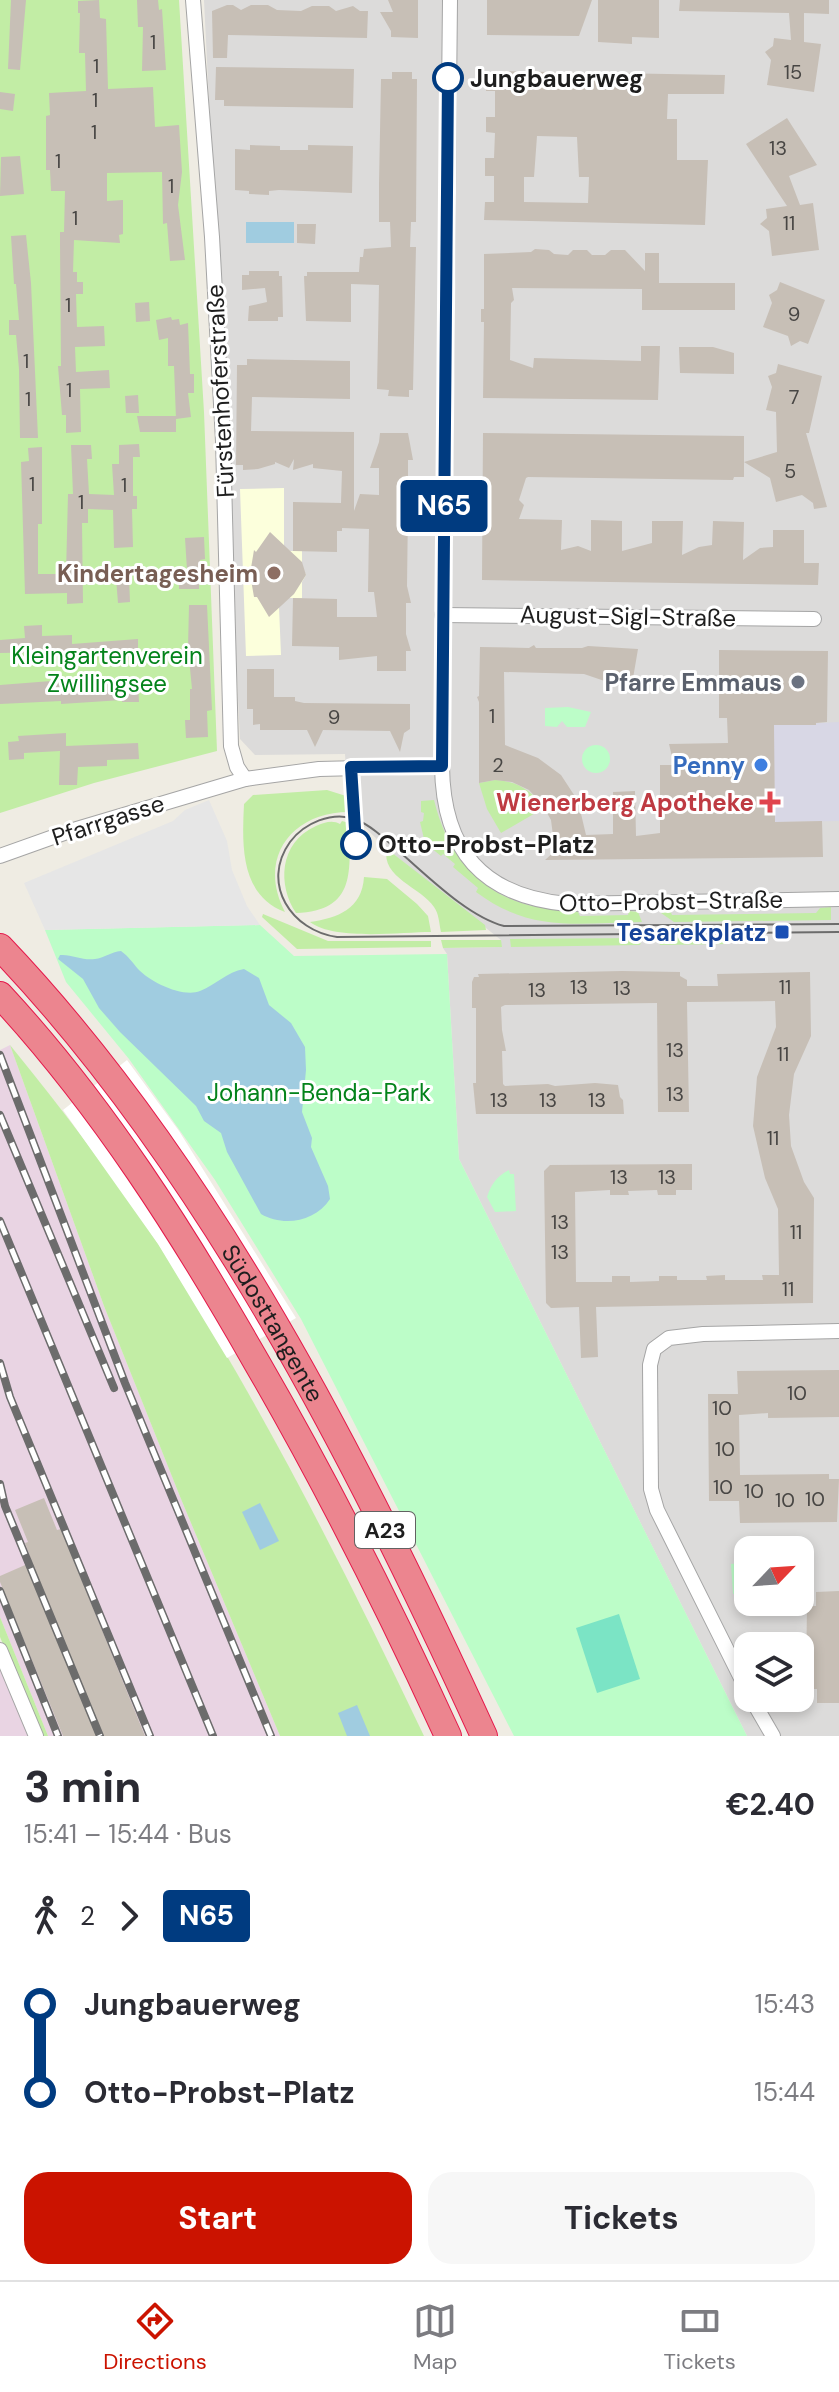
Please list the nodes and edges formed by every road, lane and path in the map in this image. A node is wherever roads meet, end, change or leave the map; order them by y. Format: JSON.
{"nodes":[{"id":1,"x":193,"y":0,"type":"edge"},
{"id":2,"x":450,"y":0,"type":"edge"},
{"id":3,"x":442,"y":615,"type":"junction"},
{"id":4,"x":814,"y":619,"type":"dead end"},
{"id":5,"x":442,"y":766,"type":"junction"},
{"id":6,"x":245,"y":779,"type":"junction"},
{"id":7,"x":0,"y":856,"type":"edge"},
{"id":8,"x":839,"y":899,"type":"edge"},
{"id":9,"x":0,"y":947,"type":"edge"},
{"id":10,"x":0,"y":995,"type":"edge"},
{"id":11,"x":839,"y":1331,"type":"edge"},
{"id":12,"x":0,"y":1650,"type":"edge"},
{"id":13,"x":734,"y":1664,"type":"edge"},
{"id":14,"x":759,"y":1712,"type":"edge"},
{"id":15,"x":36,"y":1736,"type":"edge"},
{"id":16,"x":448,"y":1736,"type":"edge"},
{"id":17,"x":484,"y":1736,"type":"edge"},
{"id":18,"x":773,"y":1736,"type":"edge"}],
"edges":[{"from":1,"to":6,"type":"street","name":"Fürstenhoferstraße"},
{"from":2,"to":3,"type":"street","name":"Otto-Probst-Straße"},
{"from":3,"to":4,"type":"street","name":"August-Sigl-Straße"},
{"from":3,"to":5,"type":"street","name":"Otto-Probst-Straße"},
{"from":5,"to":6,"type":"street"},
{"from":5,"to":8,"type":"street","name":"Otto-Probst-Straße"},
{"from":6,"to":7,"type":"street","name":"Pfarrgasse"},
{"from":9,"to":17,"type":"highway","name":"Südosttangente","number":"A23"},
{"from":10,"to":16,"type":"highway","name":"Südosttangente","number":"A23"},
{"from":11,"to":13,"type":"street"},
{"from":12,"to":15,"type":"street"},
{"from":14,"to":18,"type":"street"}]}
